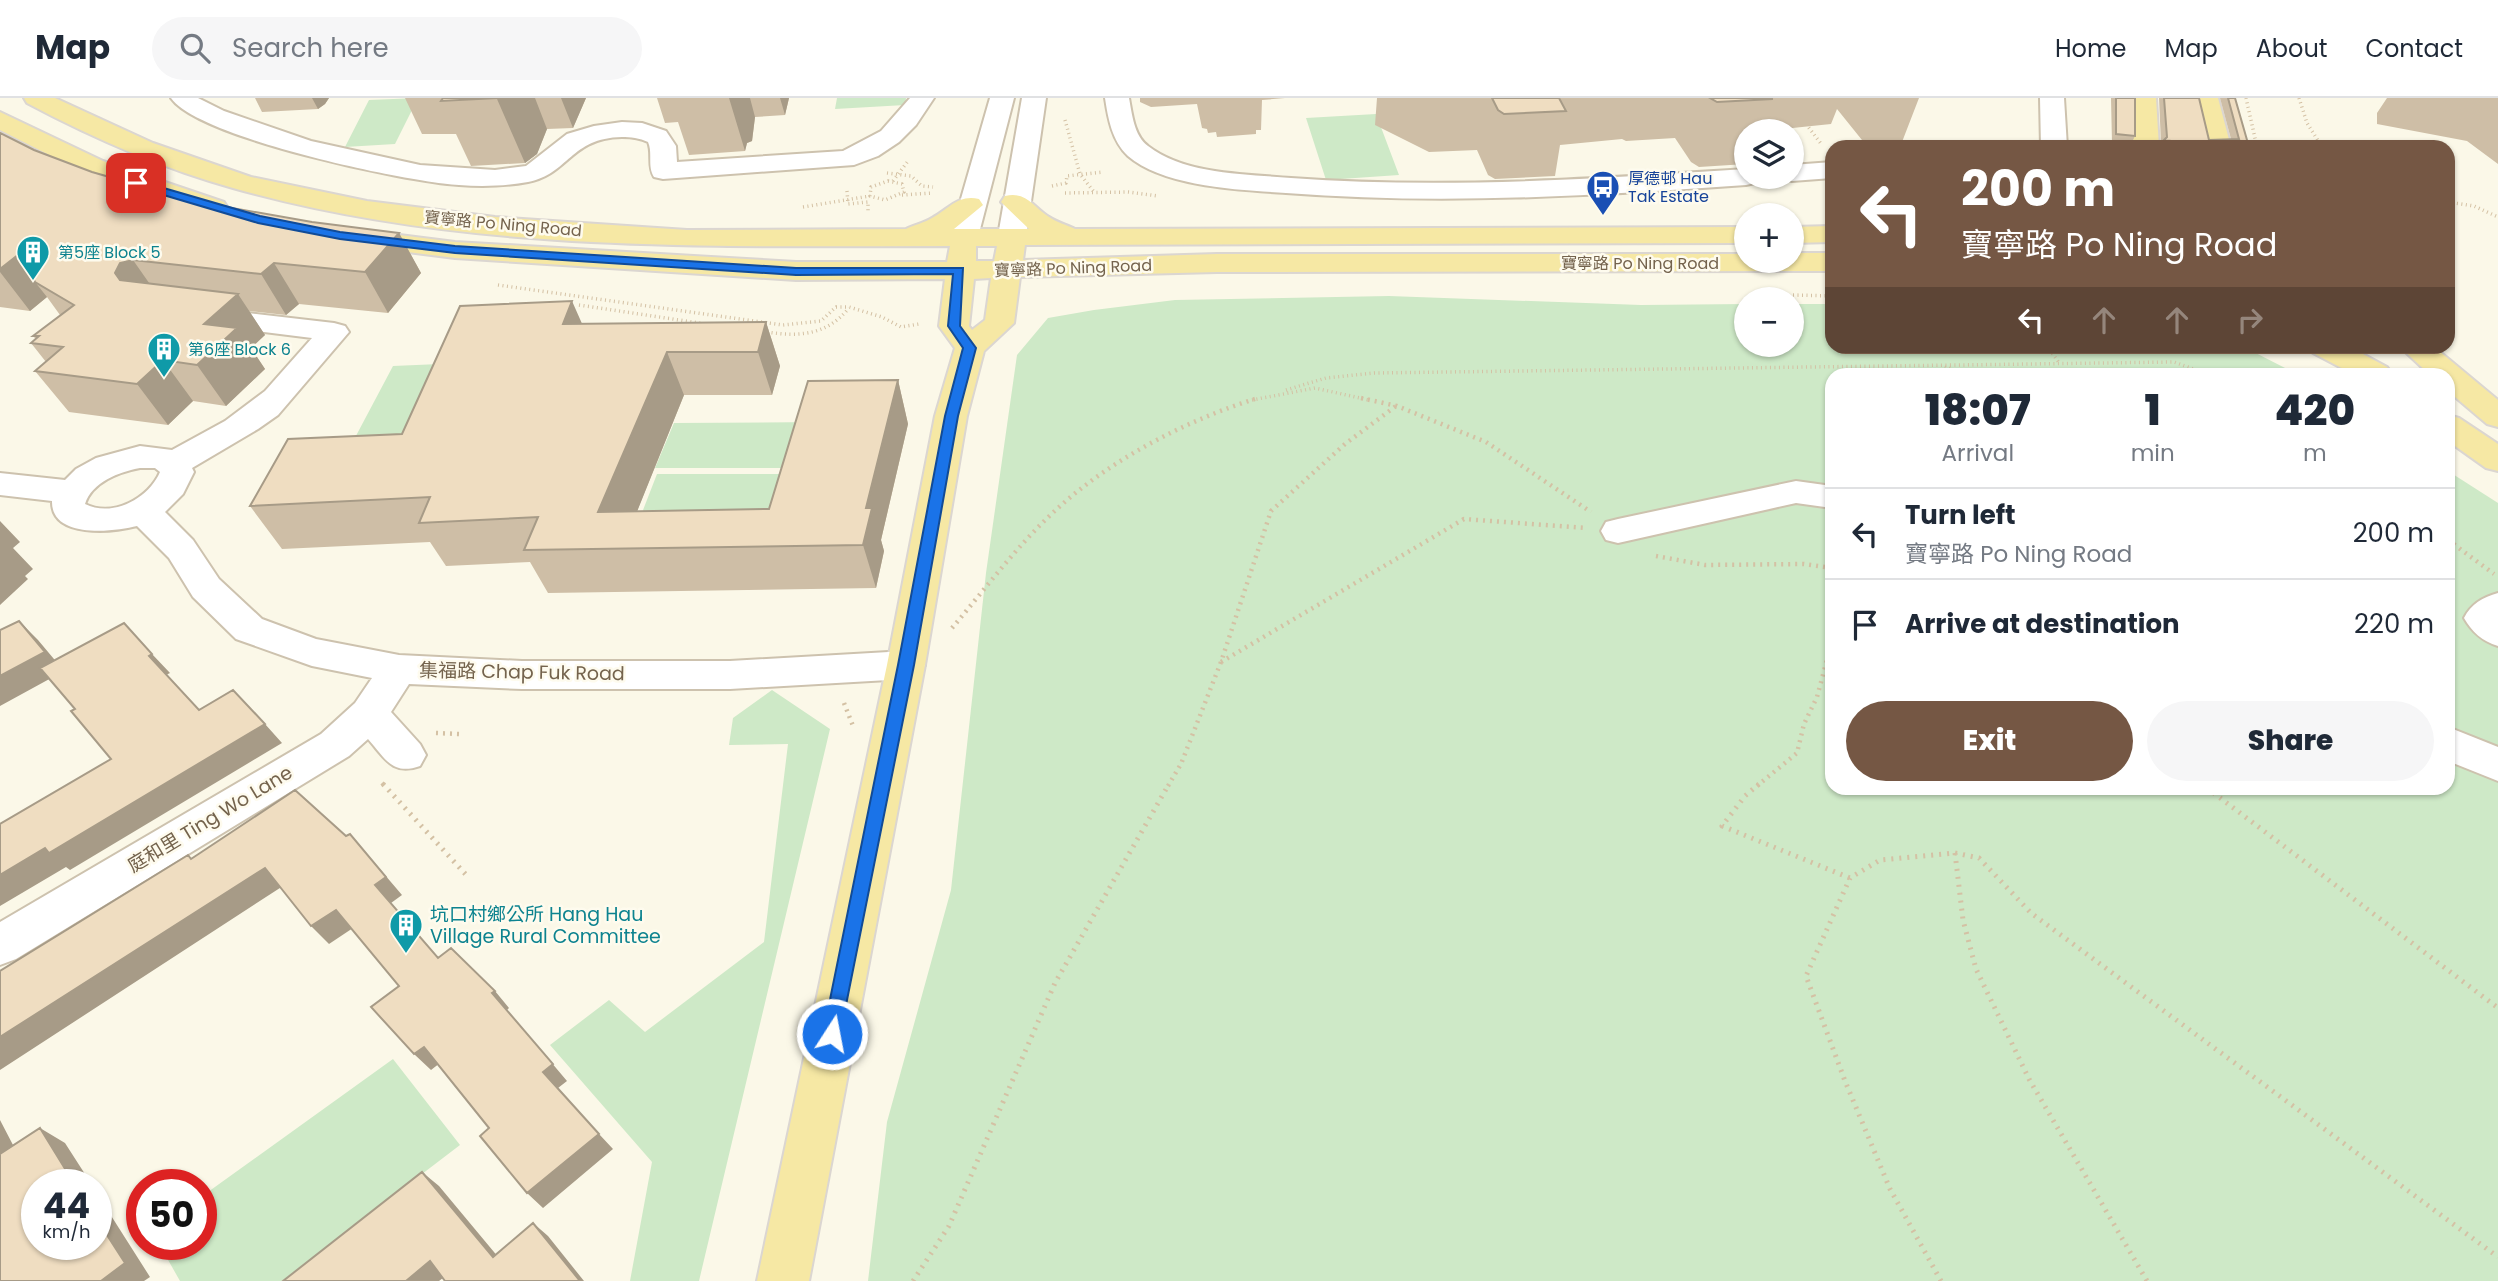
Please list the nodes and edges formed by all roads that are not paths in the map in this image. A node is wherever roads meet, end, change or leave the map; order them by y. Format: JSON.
{"nodes":[{"id":1,"x":36,"y":98,"type":"edge"},
{"id":2,"x":183,"y":98,"type":"edge"},
{"id":3,"x":922,"y":98,"type":"edge"},
{"id":4,"x":1002,"y":98,"type":"edge"},
{"id":5,"x":1034,"y":98,"type":"edge"},
{"id":6,"x":1117,"y":98,"type":"edge"},
{"id":7,"x":2052,"y":98,"type":"edge"},
{"id":8,"x":2144,"y":98,"type":"edge"},
{"id":9,"x":2206,"y":98,"type":"edge"},
{"id":10,"x":5,"y":125,"type":"edge"},
{"id":11,"x":2054,"y":140,"type":"edge"},
{"id":12,"x":2146,"y":140,"type":"edge"},
{"id":13,"x":2216,"y":140,"type":"edge"},
{"id":14,"x":1825,"y":159,"type":"edge"},
{"id":15,"x":1804,"y":168,"type":"edge"},
{"id":16,"x":1734,"y":178,"type":"edge"},
{"id":17,"x":1015,"y":202,"type":"junction"},
{"id":18,"x":969,"y":205,"type":"junction"},
{"id":19,"x":245,"y":216,"type":"edge"},
{"id":20,"x":326,"y":233,"type":"edge"},
{"id":21,"x":1804,"y":234,"type":"edge"},
{"id":22,"x":1825,"y":234,"type":"edge"},
{"id":23,"x":1734,"y":235,"type":"edge"},
{"id":24,"x":1012,"y":236,"type":"junction"},
{"id":25,"x":1073,"y":236,"type":"junction"},
{"id":26,"x":964,"y":237,"type":"junction"},
{"id":27,"x":904,"y":238,"type":"junction"},
{"id":28,"x":1825,"y":262,"type":"edge"},
{"id":29,"x":959,"y":271,"type":"junction"},
{"id":30,"x":1006,"y":284,"type":"junction"},
{"id":31,"x":174,"y":313,"type":"edge"},
{"id":32,"x":970,"y":348,"type":"junction"},
{"id":33,"x":2339,"y":354,"type":"edge"},
{"id":34,"x":2423,"y":354,"type":"edge"},
{"id":35,"x":2365,"y":368,"type":"edge"},
{"id":36,"x":2440,"y":368,"type":"edge"},
{"id":37,"x":2455,"y":381,"type":"edge"},
{"id":38,"x":2498,"y":417,"type":"edge"},
{"id":39,"x":2455,"y":430,"type":"edge"},
{"id":40,"x":2498,"y":460,"type":"edge"},
{"id":41,"x":174,"y":465,"type":"junction"},
{"id":42,"x":0,"y":484,"type":"edge"},
{"id":43,"x":72,"y":492,"type":"junction"},
{"id":44,"x":1825,"y":497,"type":"edge"},
{"id":45,"x":142,"y":510,"type":"junction"},
{"id":46,"x":1618,"y":531,"type":"road end"},
{"id":47,"x":2498,"y":606,"type":"edge"},
{"id":48,"x":2498,"y":632,"type":"edge"},
{"id":49,"x":908,"y":655,"type":"junction"},
{"id":50,"x":399,"y":668,"type":"junction"},
{"id":51,"x":369,"y":713,"type":"junction"},
{"id":52,"x":2455,"y":746,"type":"edge"},
{"id":53,"x":2498,"y":765,"type":"edge"},
{"id":54,"x":393,"y":768,"type":"road end"},
{"id":55,"x":0,"y":945,"type":"edge"},
{"id":56,"x":783,"y":1281,"type":"edge"}],
"edges":[{"from":1,"to":27,"type":"main road","name":"寶寧路 Po Ning Road"},
{"from":2,"to":3,"type":"street"},
{"from":4,"to":18,"type":"street"},
{"from":5,"to":17,"type":"street"},
{"from":6,"to":16,"type":"street"},
{"from":7,"to":11,"type":"street"},
{"from":8,"to":12,"type":"main road"},
{"from":9,"to":13,"type":"main road"},
{"from":10,"to":19,"type":"main road"},
{"from":14,"to":15,"type":"street"},
{"from":17,"to":24,"type":"street"},
{"from":17,"to":25,"type":"main road"},
{"from":18,"to":26,"type":"street"},
{"from":18,"to":27,"type":"main road"},
{"from":20,"to":29,"type":"main road","name":"寶寧路 Po Ning Road"},
{"from":21,"to":22,"type":"main road"},
{"from":23,"to":25,"type":"main road","name":"寶寧路 Po Ning Road"},
{"from":24,"to":25,"type":"main road","name":"寶寧路 Po Ning Road"},
{"from":24,"to":26,"type":"main road","name":"寶寧路 Po Ning Road"},
{"from":24,"to":30,"type":"main road"},
{"from":26,"to":27,"type":"main road","name":"寶寧路 Po Ning Road"},
{"from":26,"to":29,"type":"main road"},
{"from":28,"to":30,"type":"main road","name":"寶寧路 Po Ning Road"},
{"from":29,"to":30,"type":"main road","name":"寶寧路 Po Ning Road"},
{"from":29,"to":32,"type":"main road"},
{"from":30,"to":32,"type":"main road"},
{"from":31,"to":41,"type":"street"},
{"from":32,"to":49,"type":"main road"},
{"from":33,"to":35,"type":"main road"},
{"from":34,"to":36,"type":"main road"},
{"from":37,"to":38,"type":"main road"},
{"from":39,"to":40,"type":"main road"},
{"from":41,"to":43,"type":"street"},
{"from":41,"to":45,"type":"street"},
{"from":42,"to":43,"type":"street"},
{"from":43,"to":45,"type":"street"},
{"from":44,"to":46,"type":"street"},
{"from":45,"to":50,"type":"street","name":"集福路 Chap Fuk Road"},
{"from":47,"to":48,"type":"street"},
{"from":49,"to":50,"type":"street","name":"集福路 Chap Fuk Road"},
{"from":49,"to":56,"type":"main road"},
{"from":50,"to":51,"type":"street","name":"庭和里 Ting Wo Lane"},
{"from":51,"to":54,"type":"street"},
{"from":51,"to":55,"type":"street","name":"庭和里 Ting Wo Lane"},
{"from":52,"to":53,"type":"street"}]}
